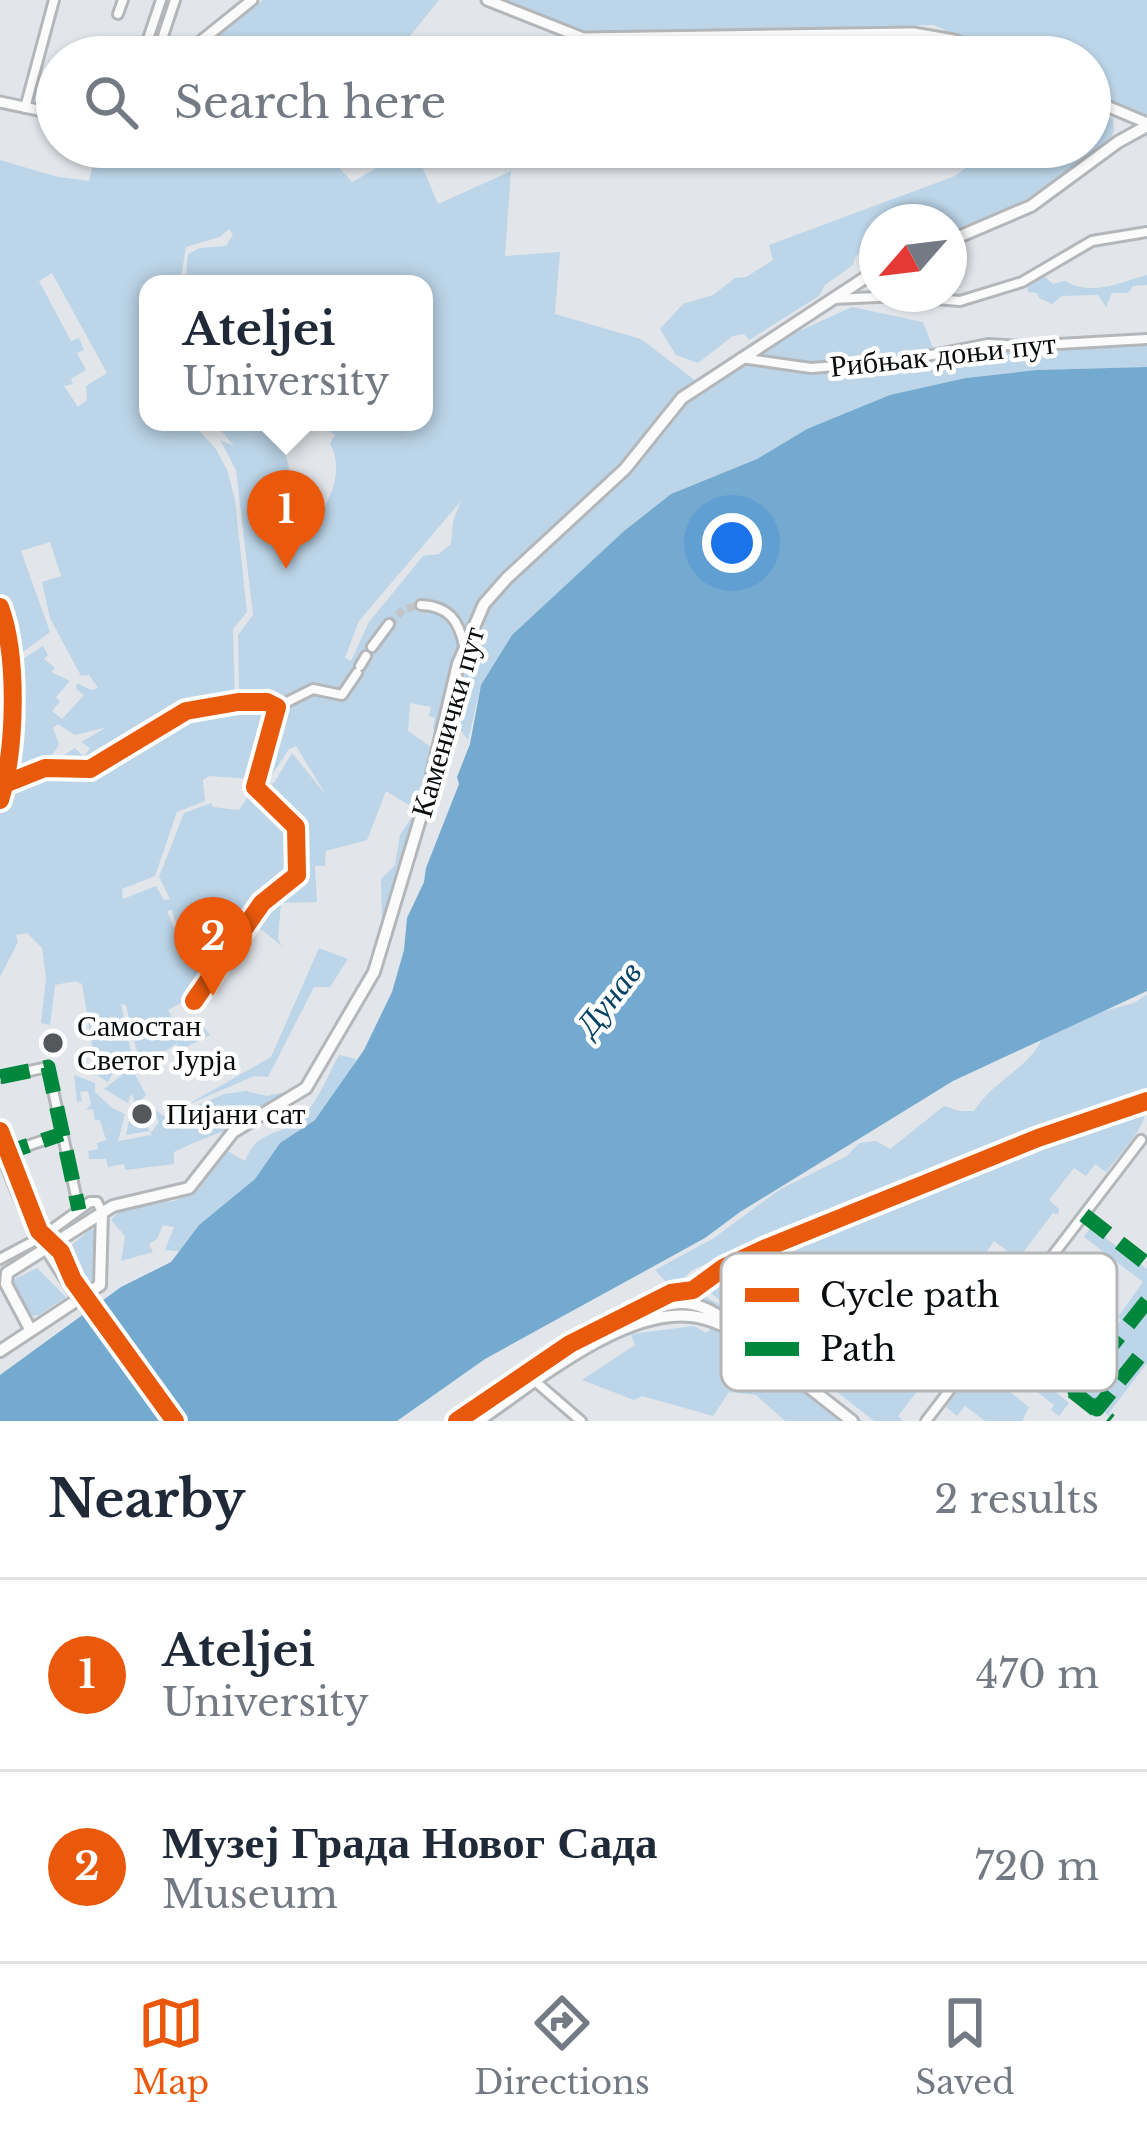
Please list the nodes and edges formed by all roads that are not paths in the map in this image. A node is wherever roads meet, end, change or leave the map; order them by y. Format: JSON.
{"nodes":[{"id":1,"x":54,"y":0,"type":"edge"},
{"id":2,"x":123,"y":0,"type":"edge"},
{"id":3,"x":161,"y":0,"type":"edge"},
{"id":4,"x":175,"y":0,"type":"edge"},
{"id":5,"x":251,"y":0,"type":"edge"},
{"id":6,"x":487,"y":0,"type":"edge"},
{"id":7,"x":118,"y":14,"type":"dead end"},
{"id":8,"x":45,"y":36,"type":"edge"},
{"id":9,"x":149,"y":36,"type":"edge"},
{"id":10,"x":163,"y":36,"type":"edge"},
{"id":11,"x":207,"y":36,"type":"edge"},
{"id":12,"x":578,"y":36,"type":"edge"},
{"id":13,"x":715,"y":36,"type":"edge"},
{"id":14,"x":931,"y":36,"type":"edge"},
{"id":15,"x":36,"y":68,"type":"edge"},
{"id":16,"x":0,"y":102,"type":"edge"},
{"id":17,"x":1111,"y":109,"type":"edge"},
{"id":18,"x":25,"y":110,"type":"junction"},
{"id":19,"x":36,"y":111,"type":"edge"},
{"id":20,"x":1147,"y":125,"type":"edge"},
{"id":21,"x":1111,"y":147,"type":"edge"},
{"id":22,"x":1082,"y":168,"type":"edge"},
{"id":23,"x":1147,"y":232,"type":"edge"},
{"id":24,"x":967,"y":233,"type":"edge"},
{"id":25,"x":859,"y":281,"type":"edge"},
{"id":26,"x":830,"y":299,"type":"junction"},
{"id":27,"x":1147,"y":339,"type":"edge"},
{"id":28,"x":739,"y":358,"type":"junction"},
{"id":29,"x":421,"y":605,"type":"dead end"},
{"id":30,"x":389,"y":624,"type":"tunnel mouth"},
{"id":31,"x":464,"y":646,"type":"junction"},
{"id":32,"x":372,"y":647,"type":"dead end"},
{"id":33,"x":0,"y":651,"type":"edge"},
{"id":34,"x":366,"y":656,"type":"dead end"},
{"id":35,"x":277,"y":707,"type":"junction"},
{"id":36,"x":0,"y":771,"type":"edge"},
{"id":37,"x":0,"y":786,"type":"edge"},
{"id":38,"x":298,"y":866,"type":"dead end"},
{"id":39,"x":262,"y":903,"type":"tunnel mouth"},
{"id":40,"x":194,"y":1001,"type":"dead end"},
{"id":41,"x":0,"y":1077,"type":"edge"},
{"id":42,"x":62,"y":1134,"type":"junction"},
{"id":43,"x":1141,"y":1140,"type":"dead end"},
{"id":44,"x":1,"y":1152,"type":"edge"},
{"id":45,"x":79,"y":1210,"type":"junction"},
{"id":46,"x":102,"y":1212,"type":"junction"},
{"id":47,"x":68,"y":1233,"type":"junction"},
{"id":48,"x":46,"y":1234,"type":"dead end"},
{"id":49,"x":38,"y":1245,"type":"junction"},
{"id":50,"x":1055,"y":1253,"type":"edge"},
{"id":51,"x":0,"y":1259,"type":"edge"},
{"id":52,"x":20,"y":1265,"type":"junction"},
{"id":53,"x":61,"y":1272,"type":"junction"},
{"id":54,"x":3,"y":1275,"type":"edge"},
{"id":55,"x":721,"y":1318,"type":"edge"},
{"id":56,"x":721,"y":1325,"type":"edge"},
{"id":57,"x":30,"y":1329,"type":"junction"},
{"id":58,"x":617,"y":1332,"type":"junction"},
{"id":59,"x":0,"y":1351,"type":"edge"},
{"id":60,"x":536,"y":1382,"type":"junction"},
{"id":61,"x":814,"y":1391,"type":"edge"},
{"id":62,"x":949,"y":1391,"type":"edge"},
{"id":63,"x":169,"y":1421,"type":"edge"},
{"id":64,"x":478,"y":1421,"type":"edge"},
{"id":65,"x":581,"y":1421,"type":"edge"},
{"id":66,"x":852,"y":1421,"type":"edge"},
{"id":67,"x":926,"y":1421,"type":"edge"}],
"edges":[{"from":1,"to":8,"type":"street"},
{"from":2,"to":7,"type":"street"},
{"from":3,"to":9,"type":"street"},
{"from":4,"to":10,"type":"street"},
{"from":5,"to":11,"type":"street"},
{"from":6,"to":12,"type":"street"},
{"from":13,"to":14,"type":"street"},
{"from":15,"to":18,"type":"street"},
{"from":16,"to":18,"type":"street"},
{"from":17,"to":20,"type":"street"},
{"from":18,"to":19,"type":"street"},
{"from":20,"to":21,"type":"main road"},
{"from":22,"to":24,"type":"main road"},
{"from":23,"to":26,"type":"street"},
{"from":25,"to":26,"type":"main road","name":"Каменички пут"},
{"from":26,"to":28,"type":"main road","name":"Каменички пут"},
{"from":27,"to":28,"type":"street","name":"Рибњак доњи пут"},
{"from":28,"to":31,"type":"main road","name":"Каменички пут"},
{"from":29,"to":31,"type":"street"},
{"from":30,"to":32,"type":"street"},
{"from":31,"to":46,"type":"main road","name":"Каменички пут"},
{"from":33,"to":36,"type":"main road"},
{"from":34,"to":35,"type":"street"},
{"from":35,"to":37,"type":"street"},
{"from":35,"to":38,"type":"street"},
{"from":39,"to":40,"type":"street"},
{"from":41,"to":42,"type":"street"},
{"from":42,"to":44,"type":"street"},
{"from":42,"to":45,"type":"street"},
{"from":43,"to":50,"type":"street"},
{"from":44,"to":49,"type":"main road"},
{"from":45,"to":46,"type":"street"},
{"from":45,"to":48,"type":"street"},
{"from":46,"to":47,"type":"main road","name":"Каменички пут"},
{"from":46,"to":57,"type":"main road"},
{"from":47,"to":49,"type":"main road","name":"Каменички пут"},
{"from":47,"to":53,"type":"main road"},
{"from":49,"to":51,"type":"street"},
{"from":49,"to":52,"type":"main road","name":"Каменички пут"},
{"from":49,"to":53,"type":"main road"},
{"from":52,"to":53,"type":"main road"},
{"from":52,"to":54,"type":"main road","name":"Каменички пут"},
{"from":53,"to":63,"type":"main road","bridge":true},
{"from":54,"to":57,"type":"main road"},
{"from":55,"to":58,"type":"main road"},
{"from":56,"to":58,"type":"main road"},
{"from":57,"to":59,"type":"main road"},
{"from":58,"to":60,"type":"main road"},
{"from":60,"to":64,"type":"main road"},
{"from":60,"to":65,"type":"street"},
{"from":61,"to":66,"type":"main road"},
{"from":62,"to":67,"type":"street"}]}
